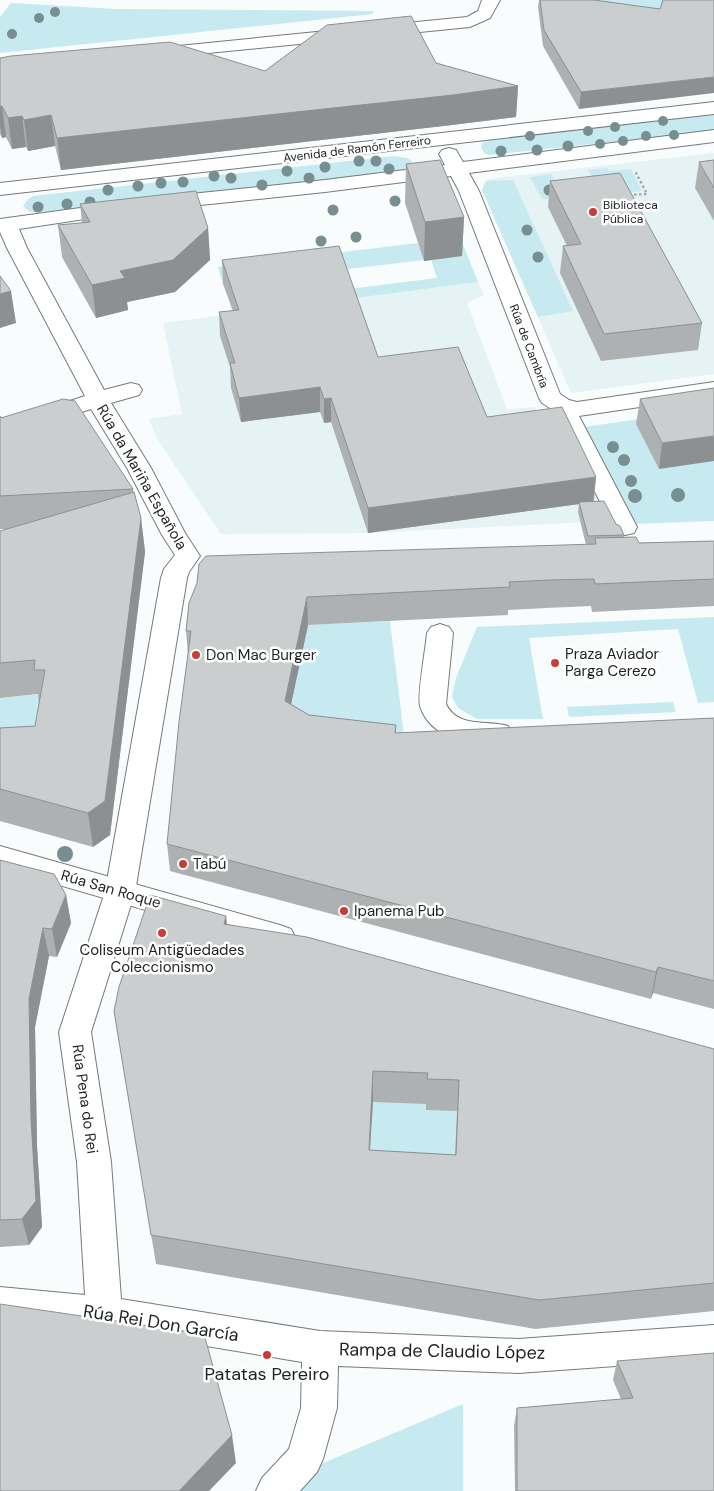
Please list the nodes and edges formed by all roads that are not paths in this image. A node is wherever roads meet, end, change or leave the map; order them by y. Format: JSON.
{"nodes":[{"id":1,"x":491,"y":0,"type":"edge"},
{"id":2,"x":138,"y":56,"type":"edge"},
{"id":3,"x":714,"y":108,"type":"edge"},
{"id":4,"x":714,"y":136,"type":"edge"},
{"id":5,"x":441,"y":140,"type":"junction"},
{"id":6,"x":457,"y":169,"type":"junction"},
{"id":7,"x":0,"y":189,"type":"edge"},
{"id":8,"x":3,"y":224,"type":"edge"},
{"id":9,"x":714,"y":389,"type":"edge"},
{"id":10,"x":131,"y":390,"type":"dead end"},
{"id":11,"x":98,"y":398,"type":"junction"},
{"id":12,"x":562,"y":406,"type":"junction"},
{"id":13,"x":0,"y":432,"type":"edge"},
{"id":14,"x":625,"y":527,"type":"dead end"},
{"id":15,"x":440,"y":633,"type":"dead end"},
{"id":16,"x":522,"y":732,"type":"edge"},
{"id":17,"x":0,"y":857,"type":"edge"},
{"id":18,"x":120,"y":892,"type":"junction"},
{"id":19,"x":302,"y":943,"type":"edge"},
{"id":20,"x":0,"y":1303,"type":"edge"},
{"id":21,"x":104,"y":1312,"type":"junction"},
{"id":22,"x":714,"y":1342,"type":"edge"},
{"id":23,"x":320,"y":1348,"type":"junction"},
{"id":24,"x":275,"y":1491,"type":"edge"}],
"edges":[{"from":1,"to":2,"type":"street"},
{"from":3,"to":5,"type":"street","name":"Avenida de Ramón Ferreiro"},
{"from":4,"to":6,"type":"street"},
{"from":5,"to":6,"type":"street","name":"Rúa de Cambría"},
{"from":5,"to":7,"type":"street","name":"Avenida de Ramón Ferreiro"},
{"from":6,"to":8,"type":"street"},
{"from":6,"to":12,"type":"street","name":"Rúa de Cambría"},
{"from":7,"to":8,"type":"street","name":"Avenida de Ramón Ferreiro"},
{"from":8,"to":11,"type":"street","name":"Rúa da Mariña Española"},
{"from":9,"to":12,"type":"street"},
{"from":10,"to":11,"type":"street"},
{"from":11,"to":13,"type":"street"},
{"from":11,"to":18,"type":"street","name":"Rúa da Mariña Española"},
{"from":12,"to":14,"type":"street","name":"Rúa de Cambría"},
{"from":15,"to":16,"type":"street"},
{"from":17,"to":18,"type":"street","name":"Rúa San Roque"},
{"from":18,"to":19,"type":"street","name":"Rúa San Roque"},
{"from":18,"to":21,"type":"street","name":"Rúa Pena do Rei"},
{"from":20,"to":21,"type":"street","name":"Rúa Rei Don García"},
{"from":21,"to":23,"type":"street","name":"Rúa Rei Don García"},
{"from":22,"to":23,"type":"street","name":"Rampa de Claudio López"},
{"from":23,"to":24,"type":"street"}]}
